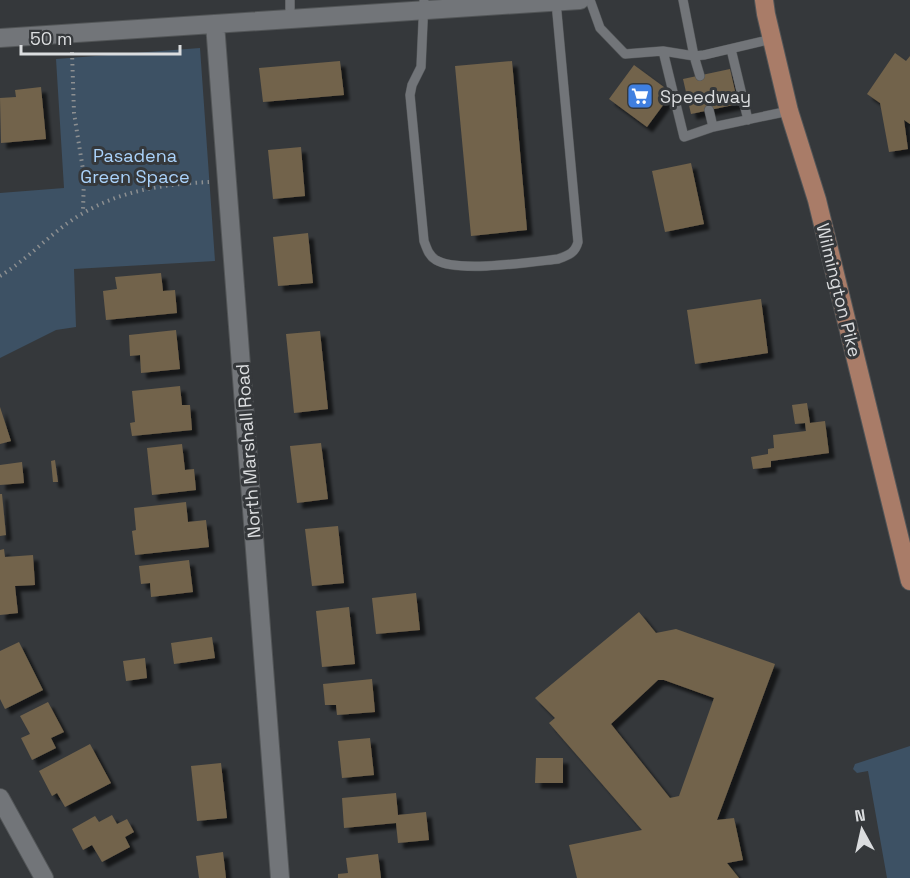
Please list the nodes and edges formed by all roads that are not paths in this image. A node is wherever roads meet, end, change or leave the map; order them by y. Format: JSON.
{"nodes":[{"id":1,"x":290,"y":0,"type":"edge"},
{"id":2,"x":580,"y":0,"type":"edge"},
{"id":3,"x":590,"y":0,"type":"edge"},
{"id":4,"x":683,"y":0,"type":"edge"},
{"id":5,"x":765,"y":0,"type":"edge"},
{"id":6,"x":556,"y":2,"type":"junction"},
{"id":7,"x":424,"y":5,"type":"edge"},
{"id":8,"x":290,"y":19,"type":"junction"},
{"id":9,"x":215,"y":24,"type":"junction"},
{"id":10,"x":0,"y":38,"type":"edge"},
{"id":11,"x":772,"y":39,"type":"junction"},
{"id":12,"x":731,"y":49,"type":"junction"},
{"id":13,"x":663,"y":51,"type":"junction"},
{"id":14,"x":694,"y":56,"type":"junction"},
{"id":15,"x":700,"y":76,"type":"dead end"},
{"id":16,"x":709,"y":110,"type":"dead end"},
{"id":17,"x":789,"y":111,"type":"junction"},
{"id":18,"x":748,"y":120,"type":"junction"},
{"id":19,"x":714,"y":127,"type":"junction"},
{"id":20,"x":906,"y":554,"type":"edge"},
{"id":21,"x":910,"y":581,"type":"edge"},
{"id":22,"x":0,"y":798,"type":"edge"},
{"id":23,"x":44,"y":878,"type":"edge"},
{"id":24,"x":280,"y":878,"type":"edge"}],
"edges":[{"from":1,"to":8,"type":"lane"},
{"from":2,"to":6,"type":"street"},
{"from":3,"to":13,"type":"lane"},
{"from":4,"to":14,"type":"lane"},
{"from":5,"to":11,"type":"main road","name":"Wilmington Pike"},
{"from":6,"to":7,"type":"street"},
{"from":6,"to":7,"type":"lane"},
{"from":7,"to":8,"type":"street"},
{"from":8,"to":9,"type":"street"},
{"from":9,"to":10,"type":"street"},
{"from":9,"to":24,"type":"street","name":"North Marshall Road"},
{"from":11,"to":12,"type":"lane"},
{"from":11,"to":17,"type":"main road","name":"Wilmington Pike"},
{"from":12,"to":14,"type":"lane"},
{"from":12,"to":18,"type":"lane"},
{"from":13,"to":14,"type":"lane"},
{"from":13,"to":19,"type":"lane"},
{"from":14,"to":15,"type":"lane"},
{"from":16,"to":19,"type":"lane"},
{"from":17,"to":18,"type":"lane"},
{"from":17,"to":20,"type":"main road","name":"Wilmington Pike"},
{"from":18,"to":19,"type":"lane"},
{"from":20,"to":21,"type":"main road","name":"Wilmington Pike"},
{"from":22,"to":23,"type":"street"}]}
